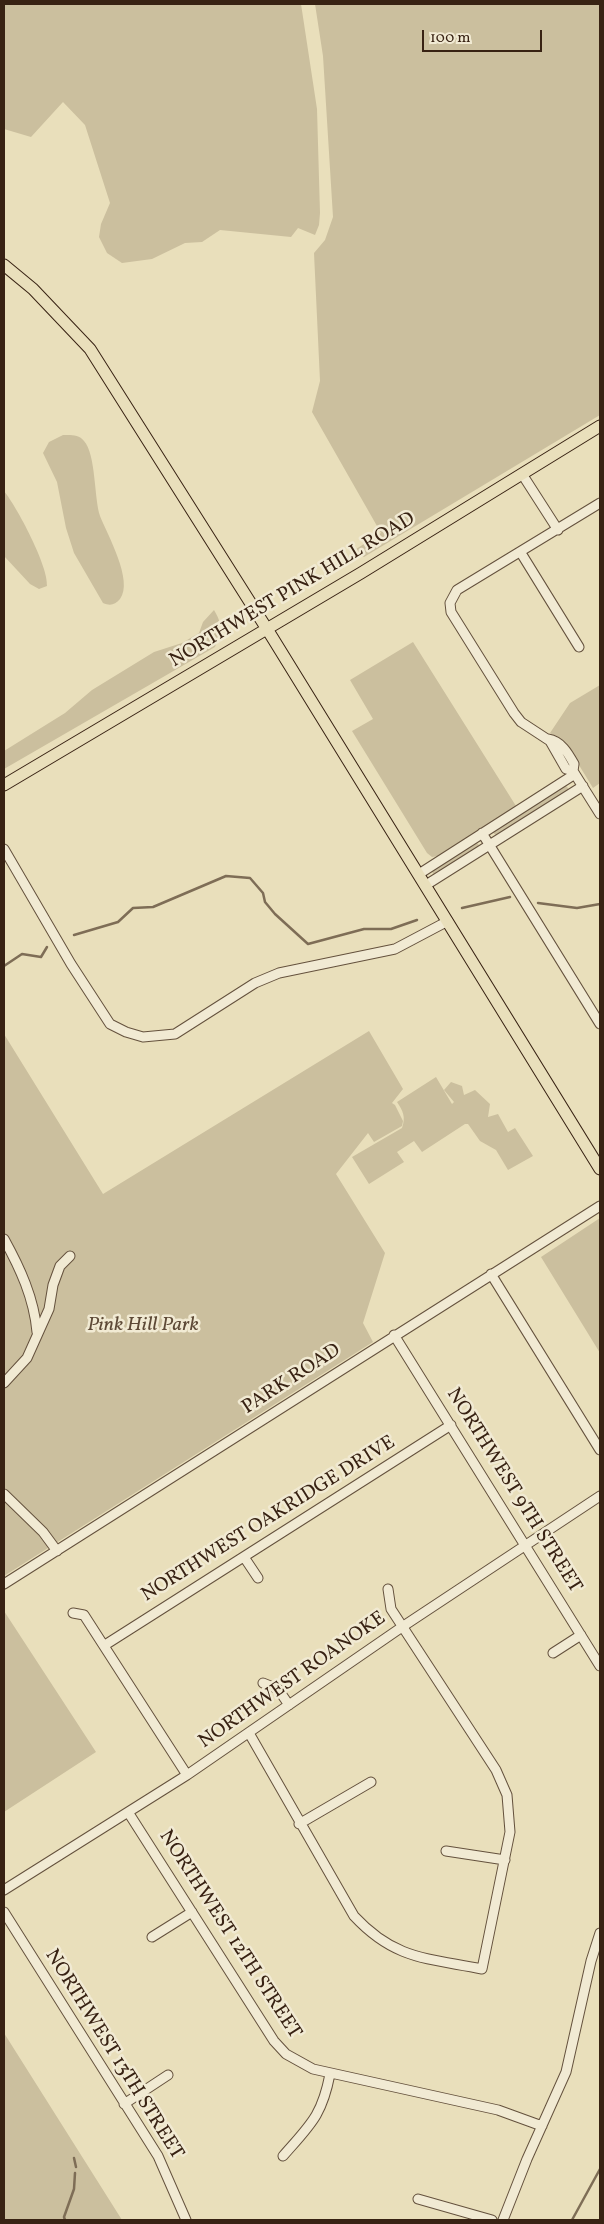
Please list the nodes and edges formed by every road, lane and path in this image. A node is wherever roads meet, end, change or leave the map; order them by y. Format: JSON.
{"nodes":[{"id":1,"x":4,"y":265,"type":"edge"},
{"id":2,"x":600,"y":426,"type":"edge"},
{"id":3,"x":522,"y":474,"type":"junction"},
{"id":4,"x":599,"y":507,"type":"edge"},
{"id":5,"x":558,"y":530,"type":"junction"},
{"id":6,"x":520,"y":553,"type":"junction"},
{"id":7,"x":267,"y":629,"type":"junction"},
{"id":8,"x":579,"y":647,"type":"dead end"},
{"id":9,"x":574,"y":772,"type":"junction"},
{"id":10,"x":4,"y":785,"type":"edge"},
{"id":11,"x":583,"y":786,"type":"junction"},
{"id":12,"x":600,"y":814,"type":"edge"},
{"id":13,"x":482,"y":833,"type":"junction"},
{"id":14,"x":489,"y":844,"type":"junction"},
{"id":15,"x":4,"y":849,"type":"edge"},
{"id":16,"x":419,"y":874,"type":"junction"},
{"id":17,"x":426,"y":885,"type":"junction"},
{"id":18,"x":448,"y":921,"type":"junction"},
{"id":19,"x":600,"y":1024,"type":"edge"},
{"id":20,"x":600,"y":1168,"type":"edge"},
{"id":21,"x":600,"y":1206,"type":"edge"},
{"id":22,"x":4,"y":1239,"type":"edge"},
{"id":23,"x":70,"y":1256,"type":"dead end"},
{"id":24,"x":491,"y":1274,"type":"junction"},
{"id":25,"x":37,"y":1332,"type":"junction"},
{"id":26,"x":394,"y":1335,"type":"junction"},
{"id":27,"x":4,"y":1383,"type":"edge"},
{"id":28,"x":451,"y":1425,"type":"junction"},
{"id":29,"x":600,"y":1450,"type":"edge"},
{"id":30,"x":4,"y":1494,"type":"edge"},
{"id":31,"x":600,"y":1496,"type":"edge"},
{"id":32,"x":526,"y":1544,"type":"junction"},
{"id":33,"x":57,"y":1552,"type":"junction"},
{"id":34,"x":244,"y":1557,"type":"junction"},
{"id":35,"x":258,"y":1578,"type":"dead end"},
{"id":36,"x":4,"y":1584,"type":"edge"},
{"id":37,"x":388,"y":1589,"type":"dead end"},
{"id":38,"x":73,"y":1613,"type":"dead end"},
{"id":39,"x":402,"y":1627,"type":"junction"},
{"id":40,"x":581,"y":1635,"type":"junction"},
{"id":41,"x":105,"y":1645,"type":"junction"},
{"id":42,"x":554,"y":1653,"type":"dead end"},
{"id":43,"x":600,"y":1666,"type":"edge"},
{"id":44,"x":263,"y":1683,"type":"dead end"},
{"id":45,"x":289,"y":1705,"type":"junction"},
{"id":46,"x":249,"y":1733,"type":"junction"},
{"id":47,"x":187,"y":1775,"type":"junction"},
{"id":48,"x":371,"y":1782,"type":"dead end"},
{"id":49,"x":128,"y":1812,"type":"junction"},
{"id":50,"x":299,"y":1824,"type":"junction"},
{"id":51,"x":446,"y":1850,"type":"dead end"},
{"id":52,"x":505,"y":1860,"type":"junction"},
{"id":53,"x":4,"y":1890,"type":"edge"},
{"id":54,"x":4,"y":1912,"type":"edge"},
{"id":55,"x":192,"y":1912,"type":"junction"},
{"id":56,"x":600,"y":1933,"type":"edge"},
{"id":57,"x":152,"y":1936,"type":"dead end"},
{"id":58,"x":330,"y":2074,"type":"junction"},
{"id":59,"x":168,"y":2075,"type":"dead end"},
{"id":60,"x":124,"y":2104,"type":"junction"},
{"id":61,"x":542,"y":2126,"type":"junction"},
{"id":62,"x":283,"y":2156,"type":"dead end"},
{"id":63,"x":418,"y":2199,"type":"dead end"},
{"id":64,"x":186,"y":2220,"type":"edge"},
{"id":65,"x":492,"y":2220,"type":"edge"},
{"id":66,"x":503,"y":2220,"type":"edge"}],
"edges":[{"from":1,"to":7,"type":"main road"},
{"from":2,"to":3,"type":"main road","name":"NORTHWEST PINK HILL ROAD"},
{"from":3,"to":5,"type":"street"},
{"from":3,"to":7,"type":"main road","name":"NORTHWEST PINK HILL ROAD"},
{"from":4,"to":5,"type":"street"},
{"from":5,"to":6,"type":"street"},
{"from":6,"to":8,"type":"street"},
{"from":6,"to":9,"type":"street"},
{"from":7,"to":10,"type":"main road","name":"NORTHWEST PINK HILL ROAD"},
{"from":7,"to":16,"type":"main road"},
{"from":9,"to":11,"type":"street"},
{"from":9,"to":13,"type":"street"},
{"from":11,"to":12,"type":"street"},
{"from":11,"to":14,"type":"street"},
{"from":13,"to":14,"type":"street"},
{"from":13,"to":16,"type":"street"},
{"from":14,"to":17,"type":"street"},
{"from":14,"to":19,"type":"street"},
{"from":15,"to":18,"type":"street"},
{"from":16,"to":17,"type":"main road"},
{"from":17,"to":18,"type":"main road"},
{"from":18,"to":20,"type":"main road"},
{"from":21,"to":24,"type":"street","name":"PARK ROAD"},
{"from":22,"to":25,"type":"street"},
{"from":23,"to":25,"type":"street"},
{"from":24,"to":26,"type":"street","name":"PARK ROAD"},
{"from":24,"to":29,"type":"street"},
{"from":25,"to":27,"type":"street"},
{"from":26,"to":28,"type":"street","name":"NORTHWEST 9TH STREET"},
{"from":26,"to":33,"type":"street","name":"PARK ROAD"},
{"from":28,"to":32,"type":"street","name":"NORTHWEST 9TH STREET"},
{"from":28,"to":34,"type":"street","name":"NORTHWEST OAKRIDGE DRIVE"},
{"from":30,"to":33,"type":"street"},
{"from":31,"to":32,"type":"street","name":"NORTHWEST ROANOKE"},
{"from":32,"to":39,"type":"street","name":"NORTHWEST ROANOKE"},
{"from":32,"to":40,"type":"street","name":"NORTHWEST 9TH STREET"},
{"from":33,"to":36,"type":"street","name":"PARK ROAD"},
{"from":34,"to":35,"type":"street"},
{"from":34,"to":41,"type":"street","name":"NORTHWEST OAKRIDGE DRIVE"},
{"from":37,"to":39,"type":"street"},
{"from":38,"to":41,"type":"street"},
{"from":39,"to":45,"type":"street","name":"NORTHWEST ROANOKE"},
{"from":39,"to":52,"type":"street"},
{"from":40,"to":42,"type":"street"},
{"from":40,"to":43,"type":"street","name":"NORTHWEST 9TH STREET"},
{"from":41,"to":47,"type":"street"},
{"from":44,"to":45,"type":"street"},
{"from":45,"to":46,"type":"street","name":"NORTHWEST ROANOKE"},
{"from":46,"to":47,"type":"street","name":"NORTHWEST ROANOKE"},
{"from":46,"to":50,"type":"street"},
{"from":47,"to":49,"type":"street","name":"NORTHWEST ROANOKE"},
{"from":48,"to":50,"type":"street"},
{"from":49,"to":53,"type":"street","name":"NORTHWEST ROANOKE"},
{"from":49,"to":55,"type":"street","name":"NORTHWEST 12TH STREET"},
{"from":50,"to":52,"type":"street"},
{"from":51,"to":52,"type":"street"},
{"from":54,"to":60,"type":"street","name":"NORTHWEST 13TH STREET"},
{"from":55,"to":57,"type":"street"},
{"from":55,"to":58,"type":"street","name":"NORTHWEST 12TH STREET"},
{"from":56,"to":61,"type":"street"},
{"from":58,"to":61,"type":"street","name":"NORTHWEST 12TH STREET"},
{"from":58,"to":62,"type":"street"},
{"from":59,"to":60,"type":"street"},
{"from":60,"to":64,"type":"street","name":"NORTHWEST 13TH STREET"},
{"from":61,"to":66,"type":"street"},
{"from":63,"to":65,"type":"street"}]}
